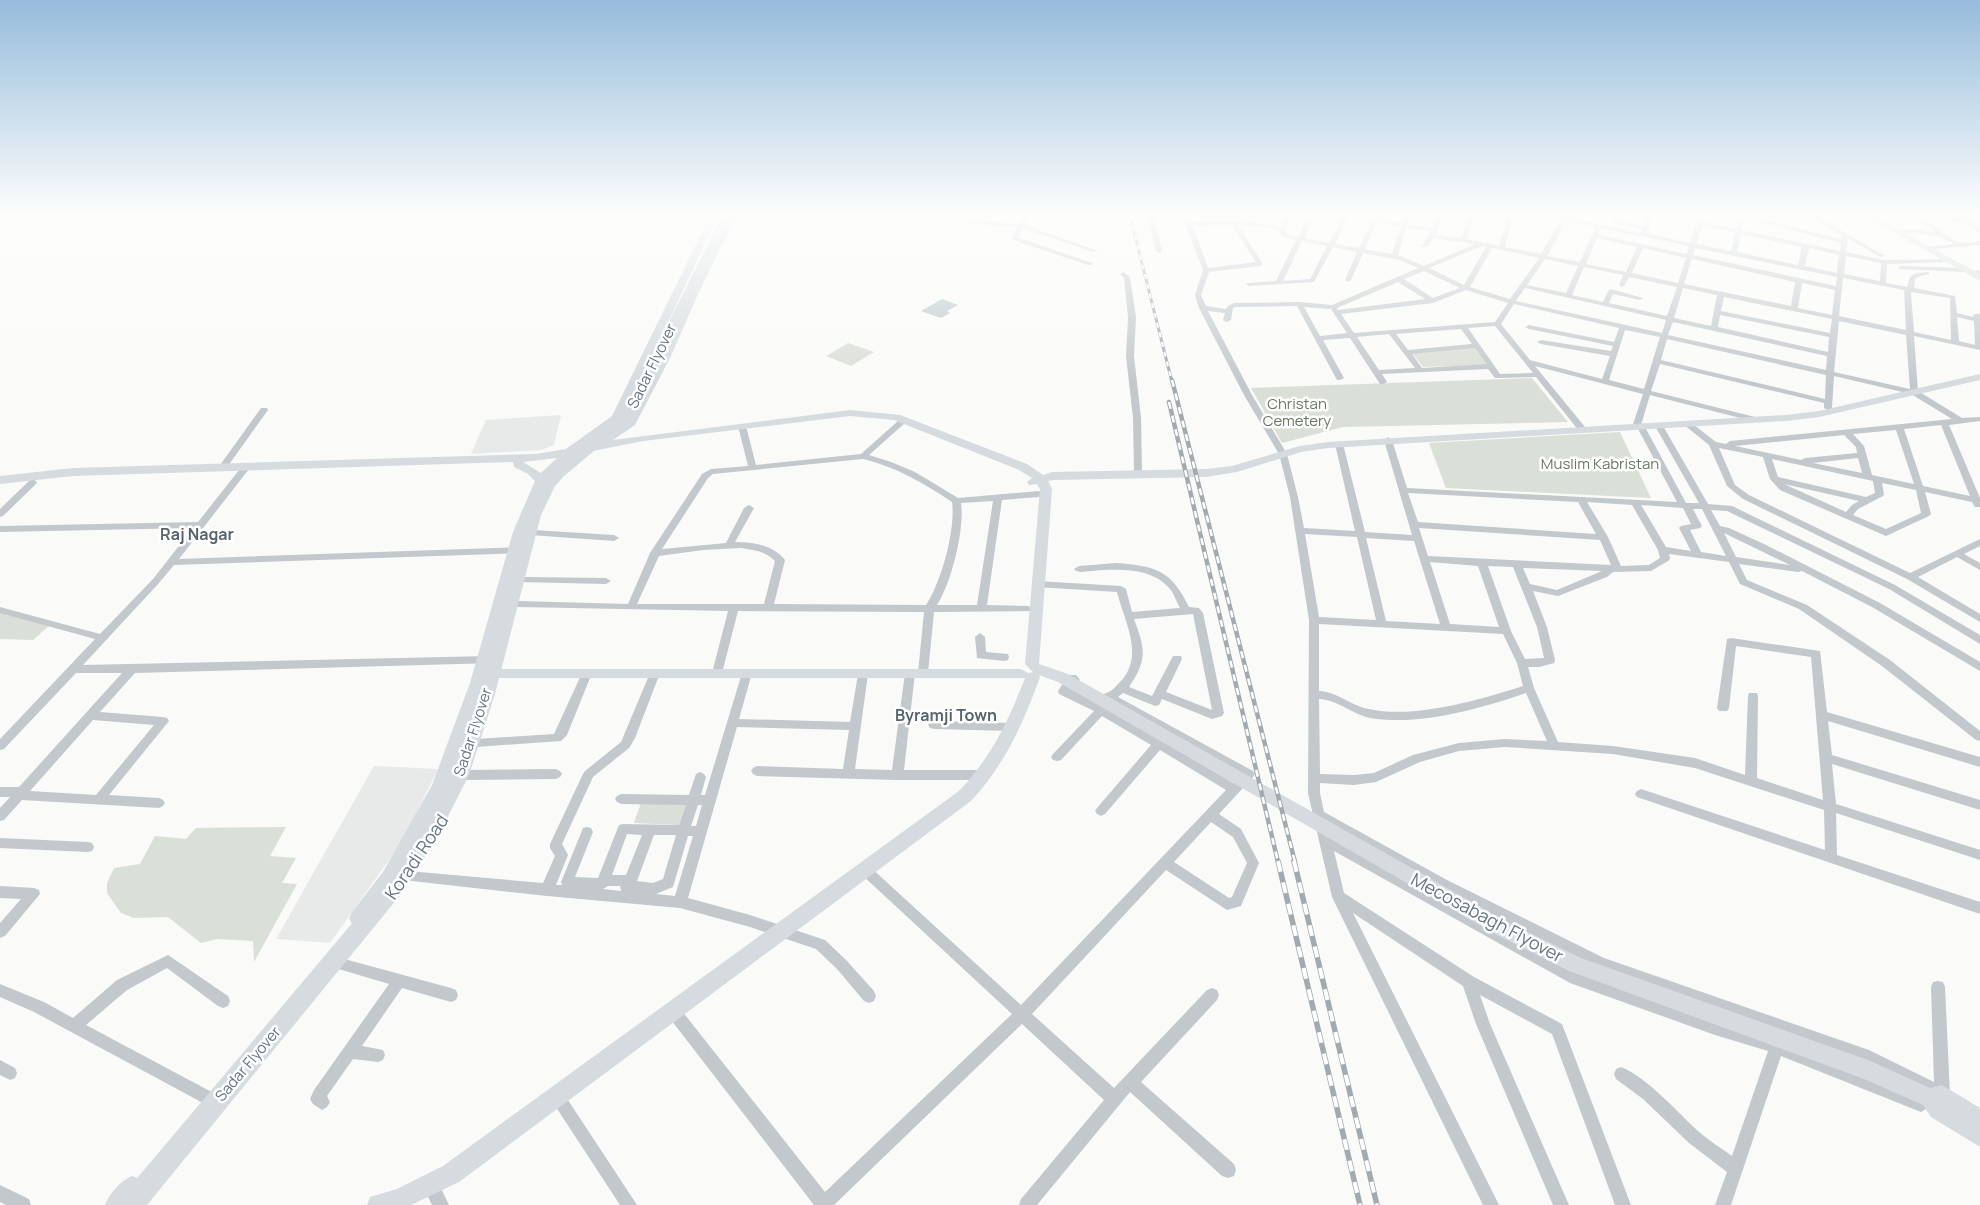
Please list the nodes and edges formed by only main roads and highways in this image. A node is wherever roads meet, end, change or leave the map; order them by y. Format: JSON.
{"nodes":[{"id":1,"x":692,"y":272,"type":"edge"},
{"id":2,"x":698,"y":272,"type":"edge"},
{"id":3,"x":684,"y":274,"type":"joint"},
{"id":4,"x":703,"y":274,"type":"joint"},
{"id":5,"x":1980,"y":377,"type":"edge"},
{"id":6,"x":861,"y":413,"type":"junction"},
{"id":7,"x":629,"y":425,"type":"junction"},
{"id":8,"x":742,"y":428,"type":"junction"},
{"id":9,"x":655,"y":437,"type":"junction"},
{"id":10,"x":580,"y":450,"type":"junction"},
{"id":11,"x":536,"y":458,"type":"junction"},
{"id":12,"x":518,"y":464,"type":"junction"},
{"id":13,"x":245,"y":470,"type":"junction"},
{"id":14,"x":0,"y":480,"type":"edge"},
{"id":15,"x":541,"y":480,"type":"junction"},
{"id":16,"x":1037,"y":484,"type":"junction"},
{"id":17,"x":0,"y":485,"type":"edge"},
{"id":18,"x":522,"y":550,"type":"junction"},
{"id":19,"x":501,"y":666,"type":"junction"},
{"id":20,"x":718,"y":669,"type":"junction"},
{"id":21,"x":919,"y":671,"type":"junction"},
{"id":22,"x":1029,"y":673,"type":"junction"},
{"id":23,"x":1934,"y":1100,"type":"junction"},
{"id":24,"x":215,"y":1102,"type":"junction"},
{"id":25,"x":1980,"y":1120,"type":"edge"},
{"id":26,"x":1980,"y":1136,"type":"edge"},
{"id":27,"x":116,"y":1205,"type":"edge"},
{"id":28,"x":125,"y":1205,"type":"edge"},
{"id":29,"x":131,"y":1205,"type":"edge"},
{"id":30,"x":140,"y":1205,"type":"edge"},
{"id":31,"x":378,"y":1205,"type":"edge"}],
"edges":[{"from":1,"to":28,"type":"highway","name":"Sadar Flyover"},
{"from":2,"to":29,"type":"highway","name":"Sadar Flyover"},
{"from":3,"to":4,"type":"main road"},
{"from":3,"to":10,"type":"main road","name":"Koradi Road"},
{"from":4,"to":7,"type":"main road","name":"Koradi Road"},
{"from":5,"to":16,"type":"main road"},
{"from":6,"to":8,"type":"main road"},
{"from":6,"to":16,"type":"main road"},
{"from":6,"to":16,"type":"main road"},
{"from":7,"to":9,"type":"main road"},
{"from":7,"to":10,"type":"main road","name":"Koradi Road"},
{"from":8,"to":9,"type":"main road"},
{"from":8,"to":10,"type":"main road"},
{"from":9,"to":10,"type":"main road"},
{"from":10,"to":11,"type":"main road"},
{"from":10,"to":11,"type":"main road"},
{"from":10,"to":12,"type":"main road"},
{"from":10,"to":15,"type":"main road","name":"Koradi Road"},
{"from":10,"to":18,"type":"main road","name":"Koradi Road"},
{"from":11,"to":13,"type":"main road"},
{"from":12,"to":13,"type":"main road"},
{"from":12,"to":15,"type":"main road"},
{"from":13,"to":14,"type":"main road"},
{"from":13,"to":17,"type":"main road"},
{"from":15,"to":18,"type":"main road","name":"Koradi Road"},
{"from":16,"to":22,"type":"main road"},
{"from":16,"to":22,"type":"main road"},
{"from":18,"to":19,"type":"main road","name":"Koradi Road"},
{"from":18,"to":24,"type":"main road","name":"Koradi Road"},
{"from":19,"to":20,"type":"main road"},
{"from":19,"to":20,"type":"main road"},
{"from":19,"to":24,"type":"main road","name":"Koradi Road"},
{"from":20,"to":21,"type":"main road"},
{"from":20,"to":21,"type":"main road"},
{"from":21,"to":22,"type":"main road"},
{"from":22,"to":23,"type":"main road","name":"Mecosabagh Flyover"},
{"from":22,"to":31,"type":"main road"},
{"from":23,"to":25,"type":"main road"},
{"from":23,"to":26,"type":"main road"},
{"from":24,"to":27,"type":"main road","name":"Koradi Road"},
{"from":24,"to":30,"type":"main road","name":"Koradi Road"}]}
